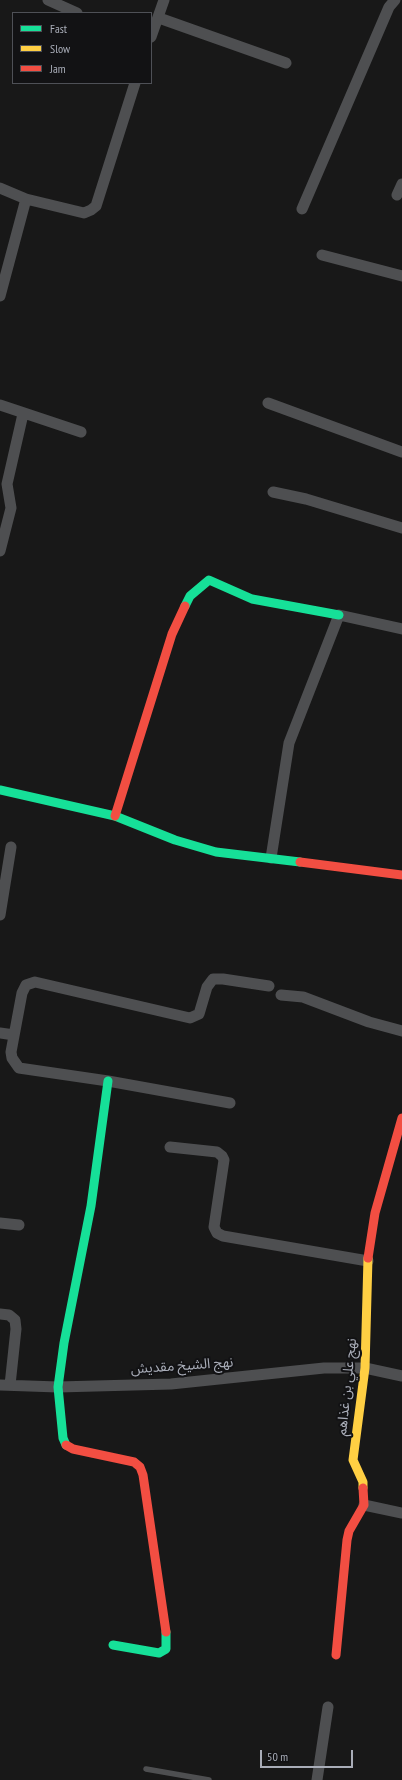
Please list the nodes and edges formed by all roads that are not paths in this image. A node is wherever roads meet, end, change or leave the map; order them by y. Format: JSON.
{"nodes":[{"id":1,"x":48,"y":0,"type":"edge"},
{"id":2,"x":164,"y":0,"type":"edge"},
{"id":3,"x":395,"y":0,"type":"edge"},
{"id":4,"x":74,"y":12,"type":"edge"},
{"id":5,"x":159,"y":18,"type":"junction"},
{"id":6,"x":152,"y":34,"type":"edge"},
{"id":7,"x":286,"y":63,"type":"dead end"},
{"id":8,"x":135,"y":84,"type":"edge"},
{"id":9,"x":402,"y":184,"type":"edge"},
{"id":10,"x":0,"y":188,"type":"edge"},
{"id":11,"x":397,"y":195,"type":"dead end"},
{"id":12,"x":26,"y":199,"type":"junction"},
{"id":13,"x":302,"y":209,"type":"dead end"},
{"id":14,"x":322,"y":255,"type":"dead end"},
{"id":15,"x":402,"y":276,"type":"edge"},
{"id":16,"x":0,"y":296,"type":"edge"},
{"id":17,"x":268,"y":403,"type":"dead end"},
{"id":18,"x":0,"y":405,"type":"edge"},
{"id":19,"x":23,"y":414,"type":"junction"},
{"id":20,"x":81,"y":432,"type":"dead end"},
{"id":21,"x":402,"y":452,"type":"edge"},
{"id":22,"x":273,"y":492,"type":"dead end"},
{"id":23,"x":402,"y":528,"type":"edge"},
{"id":24,"x":0,"y":551,"type":"edge"},
{"id":25,"x":339,"y":615,"type":"junction"},
{"id":26,"x":402,"y":629,"type":"edge"},
{"id":27,"x":0,"y":790,"type":"edge"},
{"id":28,"x":115,"y":816,"type":"junction"},
{"id":29,"x":11,"y":847,"type":"dead end"},
{"id":30,"x":271,"y":858,"type":"junction"},
{"id":31,"x":402,"y":875,"type":"edge"},
{"id":32,"x":0,"y":915,"type":"edge"},
{"id":33,"x":269,"y":986,"type":"dead end"},
{"id":34,"x":281,"y":995,"type":"dead end"},
{"id":35,"x":402,"y":1031,"type":"edge"},
{"id":36,"x":0,"y":1033,"type":"edge"},
{"id":37,"x":14,"y":1035,"type":"junction"},
{"id":38,"x":108,"y":1081,"type":"junction"},
{"id":39,"x":230,"y":1103,"type":"dead end"},
{"id":40,"x":402,"y":1118,"type":"edge"},
{"id":41,"x":170,"y":1147,"type":"dead end"},
{"id":42,"x":0,"y":1223,"type":"edge"},
{"id":43,"x":19,"y":1225,"type":"dead end"},
{"id":44,"x":368,"y":1261,"type":"junction"},
{"id":45,"x":0,"y":1314,"type":"edge"},
{"id":46,"x":365,"y":1368,"type":"junction"},
{"id":47,"x":402,"y":1376,"type":"edge"},
{"id":48,"x":5,"y":1385,"type":"edge"},
{"id":49,"x":58,"y":1387,"type":"junction"},
{"id":50,"x":364,"y":1505,"type":"junction"},
{"id":51,"x":402,"y":1513,"type":"edge"},
{"id":52,"x":113,"y":1645,"type":"dead end"},
{"id":53,"x":336,"y":1655,"type":"dead end"},
{"id":54,"x":328,"y":1707,"type":"dead end"},
{"id":55,"x":146,"y":1770,"type":"dead end"},
{"id":56,"x":209,"y":1780,"type":"edge"},
{"id":57,"x":317,"y":1780,"type":"edge"}],
"edges":[{"from":1,"to":4,"type":"street"},
{"from":2,"to":5,"type":"street"},
{"from":3,"to":13,"type":"street"},
{"from":5,"to":6,"type":"street"},
{"from":5,"to":7,"type":"street"},
{"from":8,"to":12,"type":"street"},
{"from":9,"to":11,"type":"street"},
{"from":10,"to":12,"type":"street"},
{"from":12,"to":16,"type":"street"},
{"from":14,"to":15,"type":"street"},
{"from":17,"to":21,"type":"street"},
{"from":18,"to":19,"type":"street"},
{"from":19,"to":20,"type":"street"},
{"from":19,"to":24,"type":"street"},
{"from":22,"to":23,"type":"street"},
{"from":25,"to":26,"type":"street"},
{"from":25,"to":28,"type":"street"},
{"from":25,"to":30,"type":"street"},
{"from":27,"to":28,"type":"street"},
{"from":28,"to":30,"type":"street"},
{"from":29,"to":32,"type":"street"},
{"from":30,"to":31,"type":"street"},
{"from":33,"to":37,"type":"street"},
{"from":34,"to":35,"type":"street"},
{"from":36,"to":37,"type":"street"},
{"from":37,"to":38,"type":"street"},
{"from":38,"to":39,"type":"street"},
{"from":38,"to":49,"type":"street"},
{"from":40,"to":44,"type":"street","name":"نهج علي بن غذاهم"},
{"from":41,"to":44,"type":"street"},
{"from":42,"to":43,"type":"street"},
{"from":44,"to":46,"type":"street","name":"نهج علي بن غذاهم"},
{"from":45,"to":48,"type":"street"},
{"from":46,"to":47,"type":"street","name":"نهج الشيخ مقديش"},
{"from":46,"to":49,"type":"street","name":"نهج الشيخ مقديش"},
{"from":46,"to":50,"type":"street","name":"نهج علي بن غذاهم"},
{"from":48,"to":49,"type":"street","name":"نهج الشيخ مقديش"},
{"from":49,"to":52,"type":"street"},
{"from":50,"to":51,"type":"street"},
{"from":50,"to":53,"type":"street"},
{"from":54,"to":57,"type":"street"},
{"from":55,"to":56,"type":"lane"}]}
